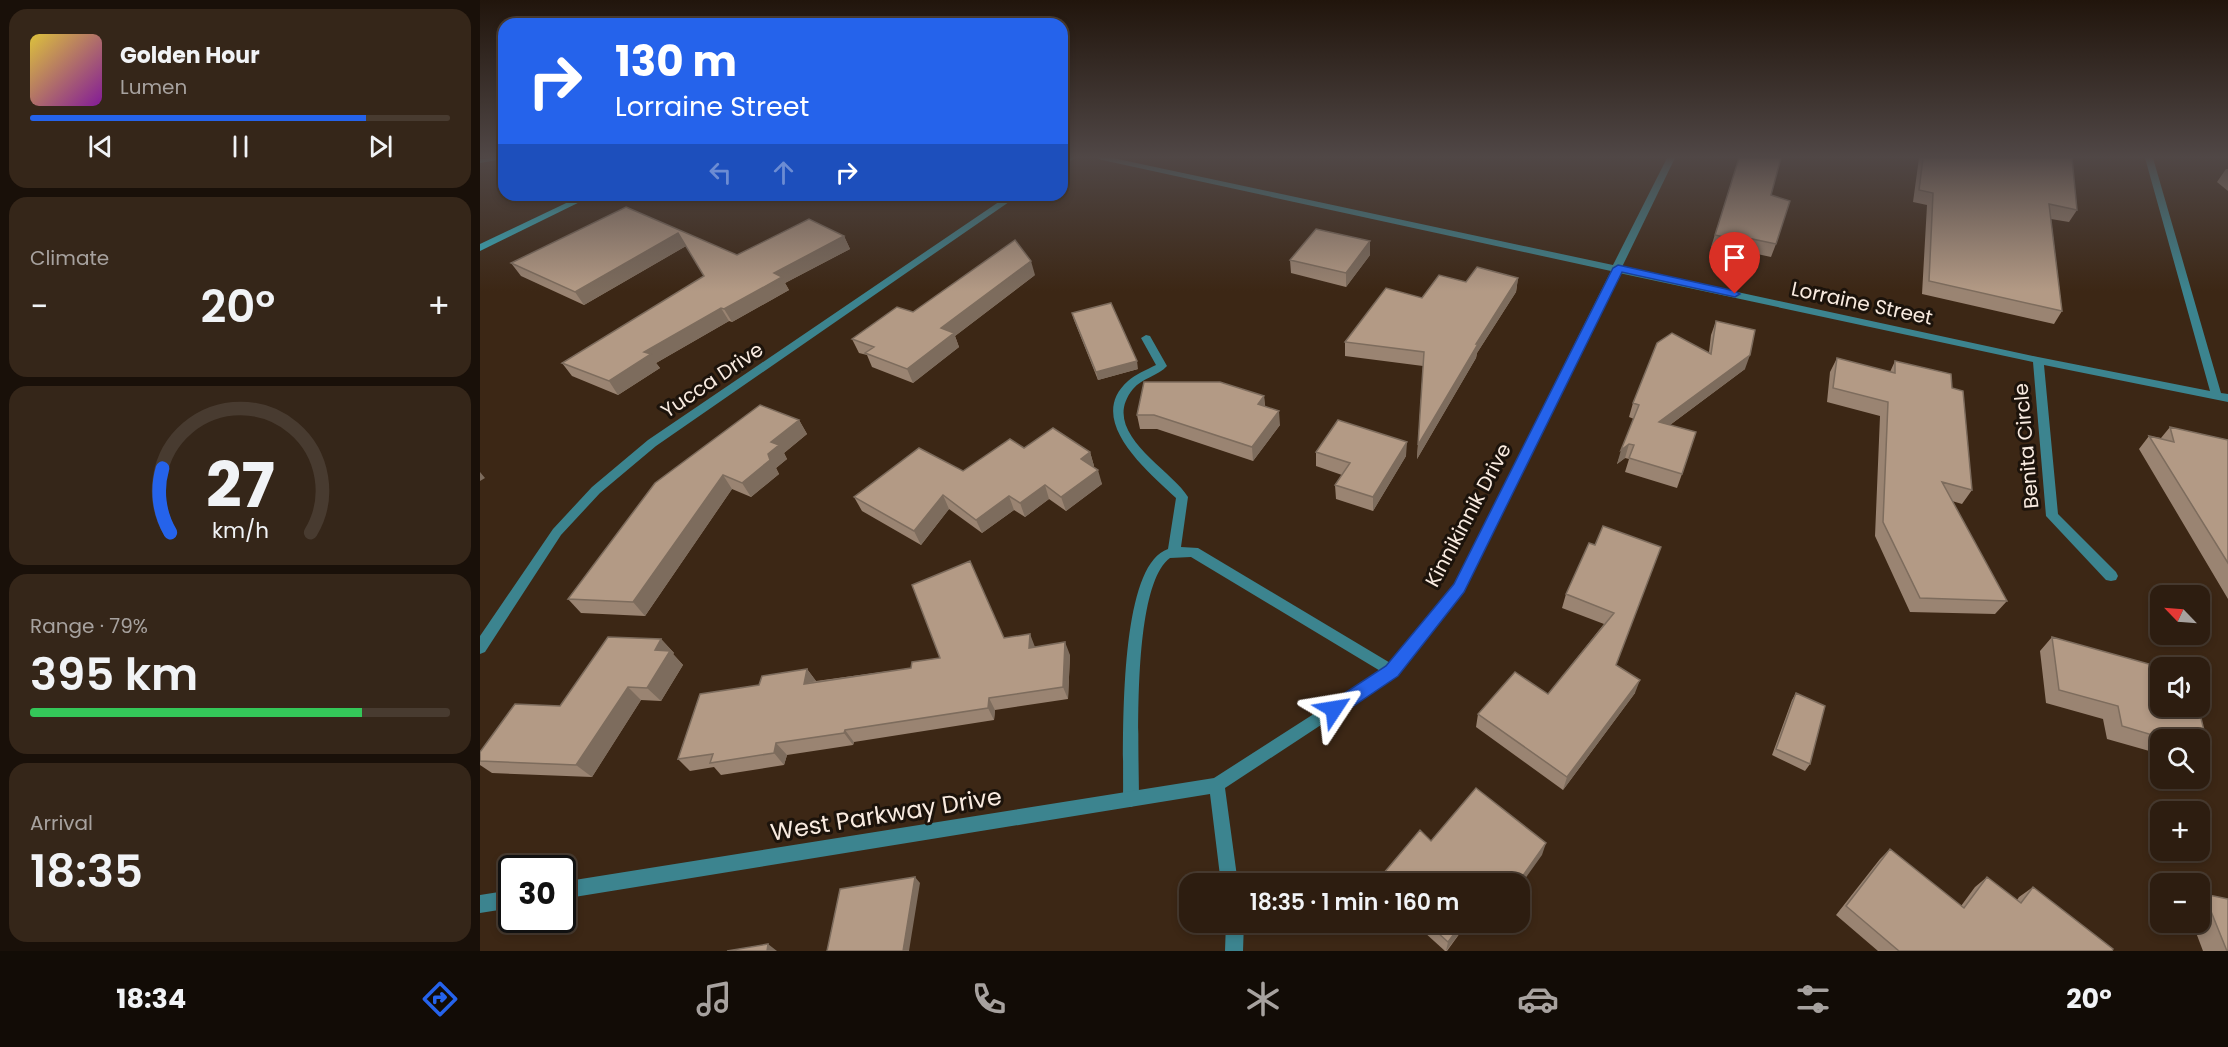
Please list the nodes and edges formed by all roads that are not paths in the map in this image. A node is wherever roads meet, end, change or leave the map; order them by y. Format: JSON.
{"nodes":[{"id":1,"x":575,"y":202,"type":"edge"},
{"id":2,"x":1004,"y":202,"type":"edge"},
{"id":3,"x":1310,"y":202,"type":"edge"},
{"id":4,"x":1650,"y":202,"type":"edge"},
{"id":5,"x":2163,"y":202,"type":"edge"},
{"id":6,"x":480,"y":248,"type":"edge"},
{"id":7,"x":1618,"y":268,"type":"junction"},
{"id":8,"x":1146,"y":338,"type":"dead end"},
{"id":9,"x":2038,"y":360,"type":"junction"},
{"id":10,"x":2223,"y":398,"type":"edge"},
{"id":11,"x":1174,"y":552,"type":"junction"},
{"id":12,"x":2111,"y":576,"type":"dead end"},
{"id":13,"x":480,"y":648,"type":"edge"},
{"id":14,"x":1392,"y":671,"type":"junction"},
{"id":15,"x":1217,"y":785,"type":"junction"},
{"id":16,"x":1131,"y":799,"type":"junction"},
{"id":17,"x":1229,"y":873,"type":"edge"},
{"id":18,"x":576,"y":889,"type":"edge"},
{"id":19,"x":498,"y":901,"type":"edge"},
{"id":20,"x":480,"y":904,"type":"edge"},
{"id":21,"x":1234,"y":933,"type":"edge"},
{"id":22,"x":1234,"y":951,"type":"edge"}],
"edges":[{"from":1,"to":6,"type":"street"},
{"from":2,"to":13,"type":"street","name":"Yucca Drive"},
{"from":3,"to":7,"type":"street","name":"Lorraine Street"},
{"from":4,"to":7,"type":"street","name":"Kinnikinnik Drive"},
{"from":5,"to":10,"type":"street"},
{"from":7,"to":9,"type":"street","name":"Lorraine Street"},
{"from":7,"to":14,"type":"street","name":"Kinnikinnik Drive"},
{"from":8,"to":11,"type":"street"},
{"from":9,"to":10,"type":"street","name":"Lorraine Street"},
{"from":9,"to":12,"type":"street","name":"Benita Circle"},
{"from":11,"to":14,"type":"street"},
{"from":11,"to":16,"type":"street"},
{"from":14,"to":15,"type":"street","name":"Kinnikinnik Drive"},
{"from":15,"to":16,"type":"street","name":"West Parkway Drive"},
{"from":15,"to":17,"type":"street"},
{"from":16,"to":18,"type":"street","name":"West Parkway Drive"},
{"from":19,"to":20,"type":"street"},
{"from":21,"to":22,"type":"street"}]}
